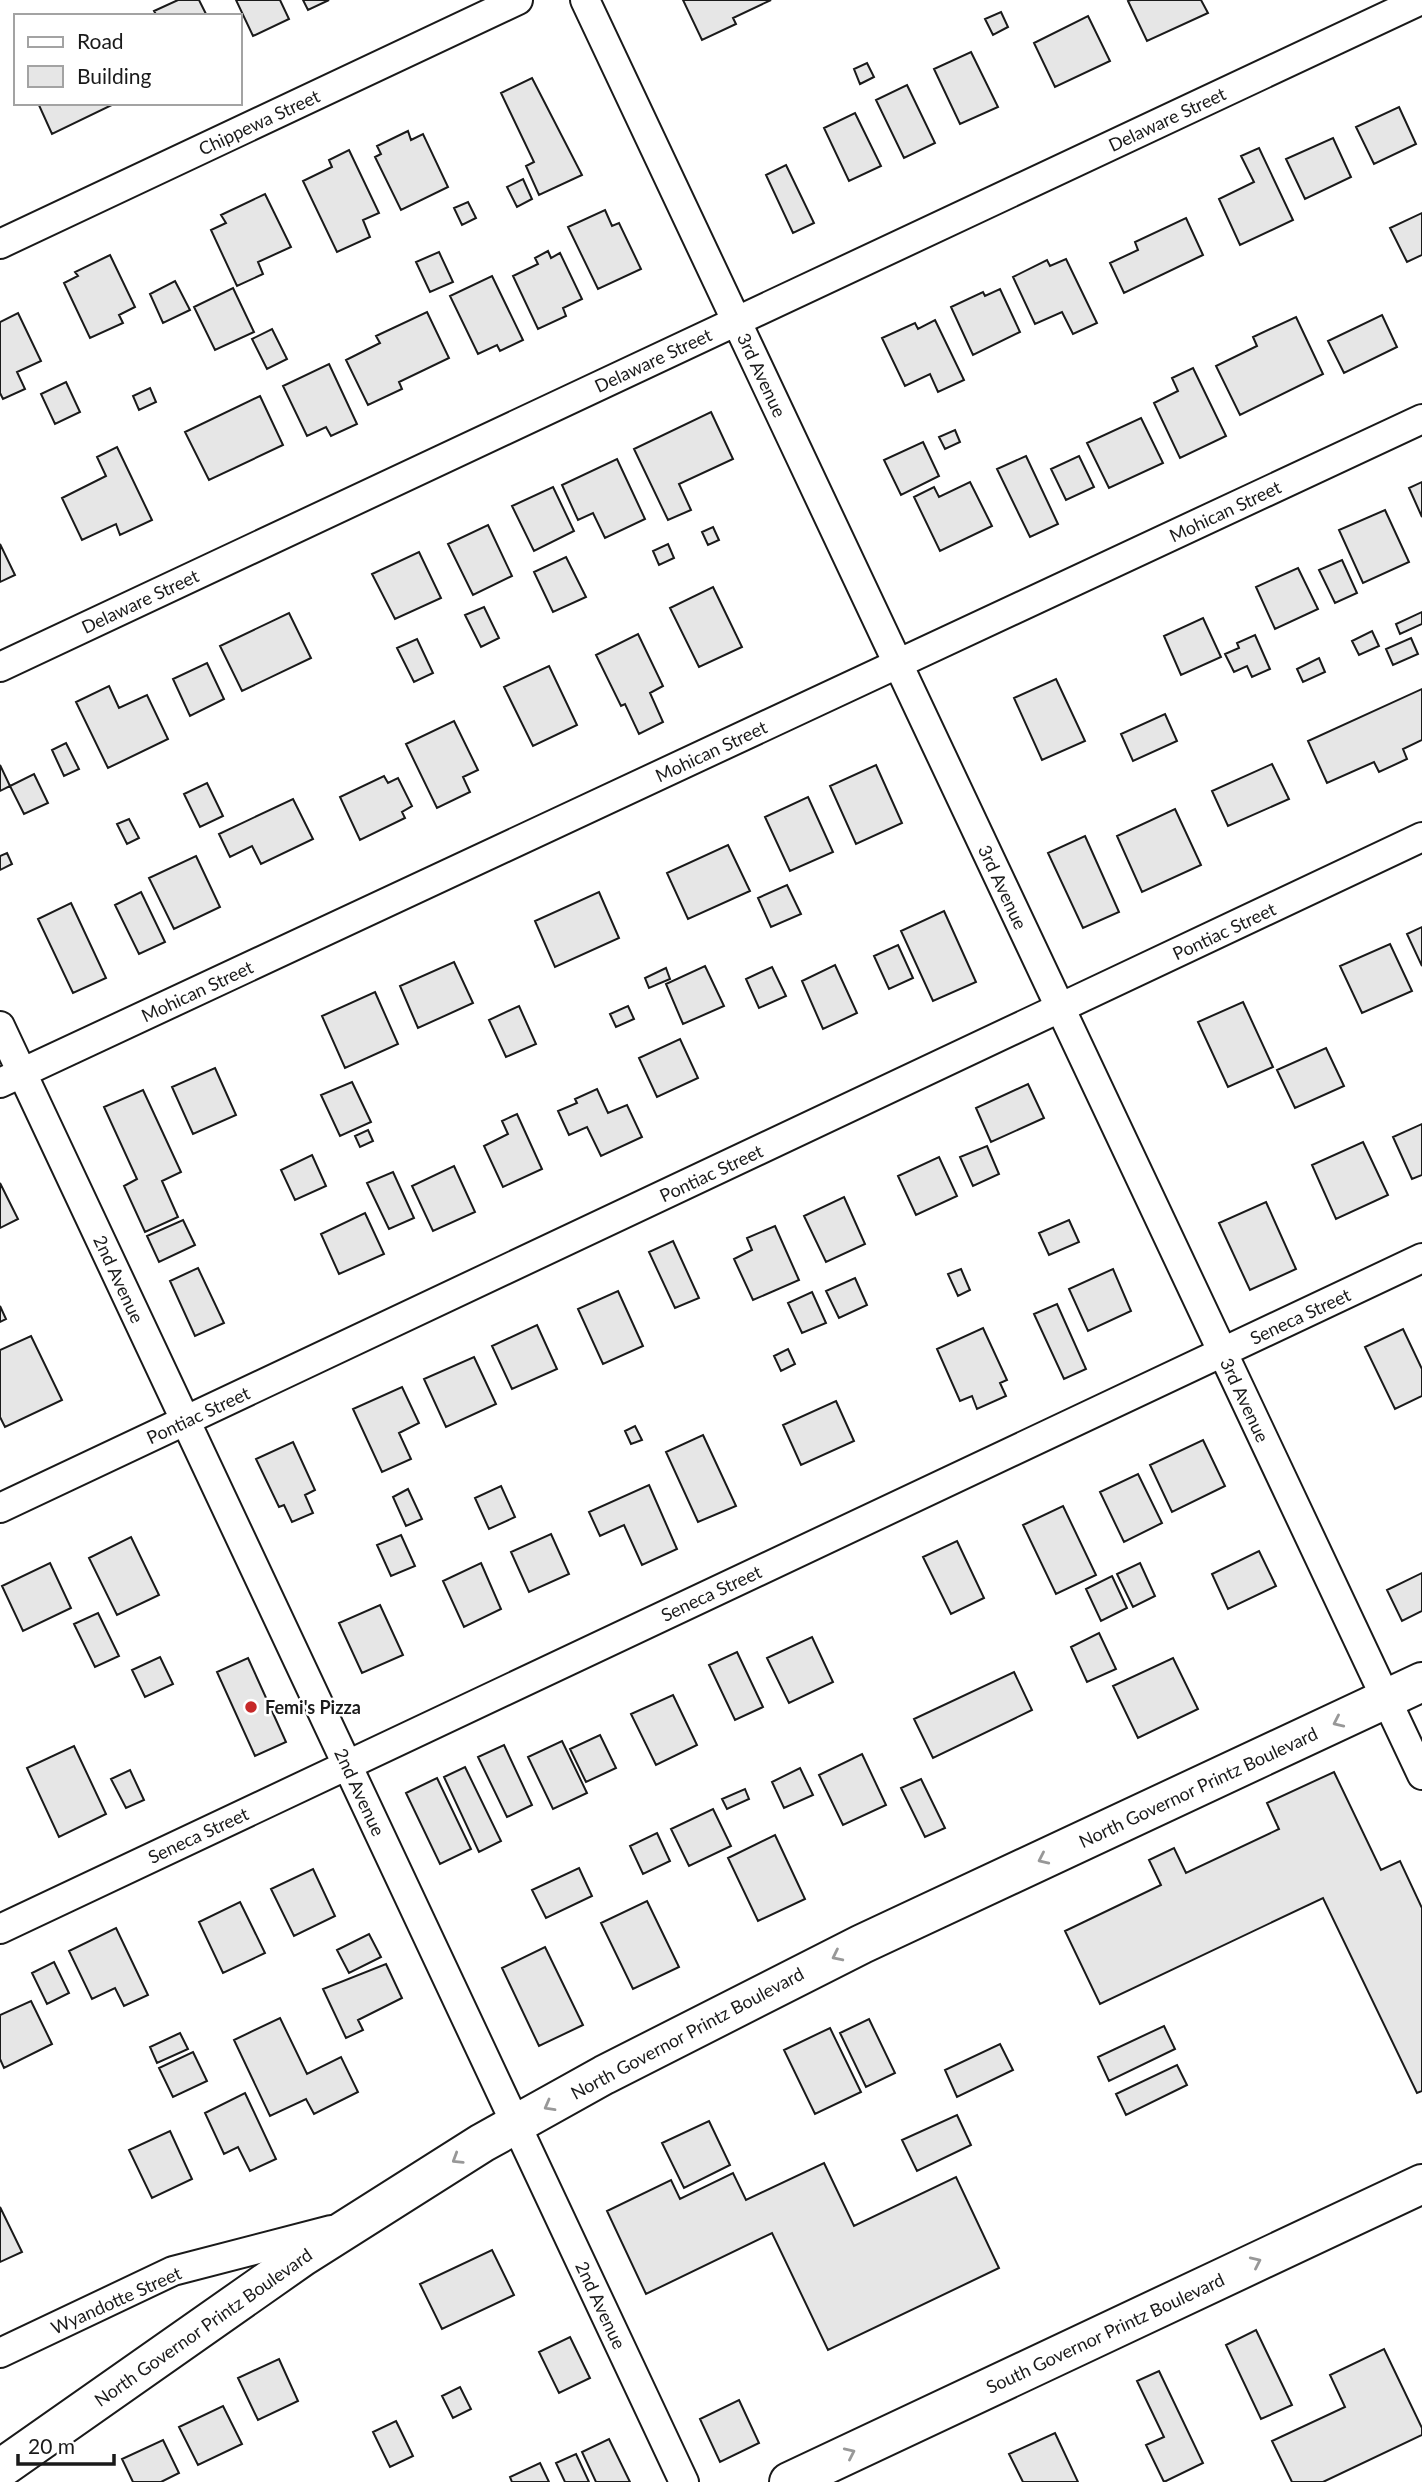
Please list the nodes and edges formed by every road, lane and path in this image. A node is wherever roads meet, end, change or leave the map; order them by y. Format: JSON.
{"nodes":[{"id":1,"x":518,"y":0,"type":"edge"},
{"id":2,"x":585,"y":0,"type":"edge"},
{"id":3,"x":1421,"y":0,"type":"edge"},
{"id":4,"x":0,"y":244,"type":"edge"},
{"id":5,"x":736,"y":321,"type":"junction"},
{"id":6,"x":1422,"y":419,"type":"edge"},
{"id":7,"x":898,"y":664,"type":"junction"},
{"id":8,"x":0,"y":667,"type":"edge"},
{"id":9,"x":1422,"y":837,"type":"edge"},
{"id":10,"x":1060,"y":1008,"type":"junction"},
{"id":11,"x":0,"y":1026,"type":"edge"},
{"id":12,"x":11,"y":1078,"type":"edge"},
{"id":13,"x":1422,"y":1258,"type":"edge"},
{"id":14,"x":1222,"y":1352,"type":"junction"},
{"id":15,"x":185,"y":1420,"type":"junction"},
{"id":16,"x":0,"y":1508,"type":"edge"},
{"id":17,"x":1422,"y":1682,"type":"edge"},
{"id":18,"x":1386,"y":1699,"type":"junction"},
{"id":19,"x":347,"y":1765,"type":"junction"},
{"id":20,"x":1422,"y":1775,"type":"edge"},
{"id":21,"x":0,"y":1929,"type":"edge"},
{"id":22,"x":516,"y":2124,"type":"junction"},
{"id":23,"x":1422,"y":2183,"type":"edge"},
{"id":24,"x":356,"y":2223,"type":"junction"},
{"id":25,"x":0,"y":2353,"type":"edge"},
{"id":26,"x":0,"y":2469,"type":"edge"},
{"id":27,"x":684,"y":2482,"type":"edge"},
{"id":28,"x":789,"y":2482,"type":"edge"}],
"edges":[{"from":1,"to":4,"type":"street","name":"Chippewa Street"},
{"from":2,"to":5,"type":"street","name":"3rd Avenue"},
{"from":3,"to":5,"type":"street","name":"Delaware Street"},
{"from":5,"to":7,"type":"street","name":"3rd Avenue"},
{"from":5,"to":8,"type":"street","name":"Delaware Street"},
{"from":6,"to":7,"type":"street","name":"Mohican Street"},
{"from":7,"to":10,"type":"street","name":"3rd Avenue"},
{"from":7,"to":12,"type":"street","name":"Mohican Street"},
{"from":9,"to":10,"type":"street","name":"Pontiac Street"},
{"from":10,"to":14,"type":"street","name":"3rd Avenue"},
{"from":10,"to":15,"type":"street","name":"Pontiac Street"},
{"from":11,"to":12,"type":"street","name":"2nd Avenue"},
{"from":12,"to":15,"type":"street","name":"2nd Avenue"},
{"from":13,"to":14,"type":"street","name":"Seneca Street"},
{"from":14,"to":18,"type":"street","name":"3rd Avenue"},
{"from":14,"to":19,"type":"street","name":"Seneca Street"},
{"from":15,"to":16,"type":"street","name":"Pontiac Street"},
{"from":15,"to":19,"type":"street","name":"2nd Avenue"},
{"from":17,"to":18,"type":"main road","name":"North Governor Printz Boulevard"},
{"from":18,"to":20,"type":"street","name":"3rd Avenue"},
{"from":18,"to":22,"type":"main road","name":"North Governor Printz Boulevard","one_way":true},
{"from":19,"to":21,"type":"street","name":"Seneca Street"},
{"from":19,"to":22,"type":"street","name":"2nd Avenue"},
{"from":22,"to":24,"type":"main road","name":"North Governor Printz Boulevard","one_way":true},
{"from":22,"to":27,"type":"street","name":"2nd Avenue"},
{"from":28,"to":23,"type":"main road","name":"South Governor Printz Boulevard","one_way":true},
{"from":24,"to":25,"type":"street","name":"Wyandotte Street"},
{"from":24,"to":26,"type":"main road","name":"North Governor Printz Boulevard"}]}
